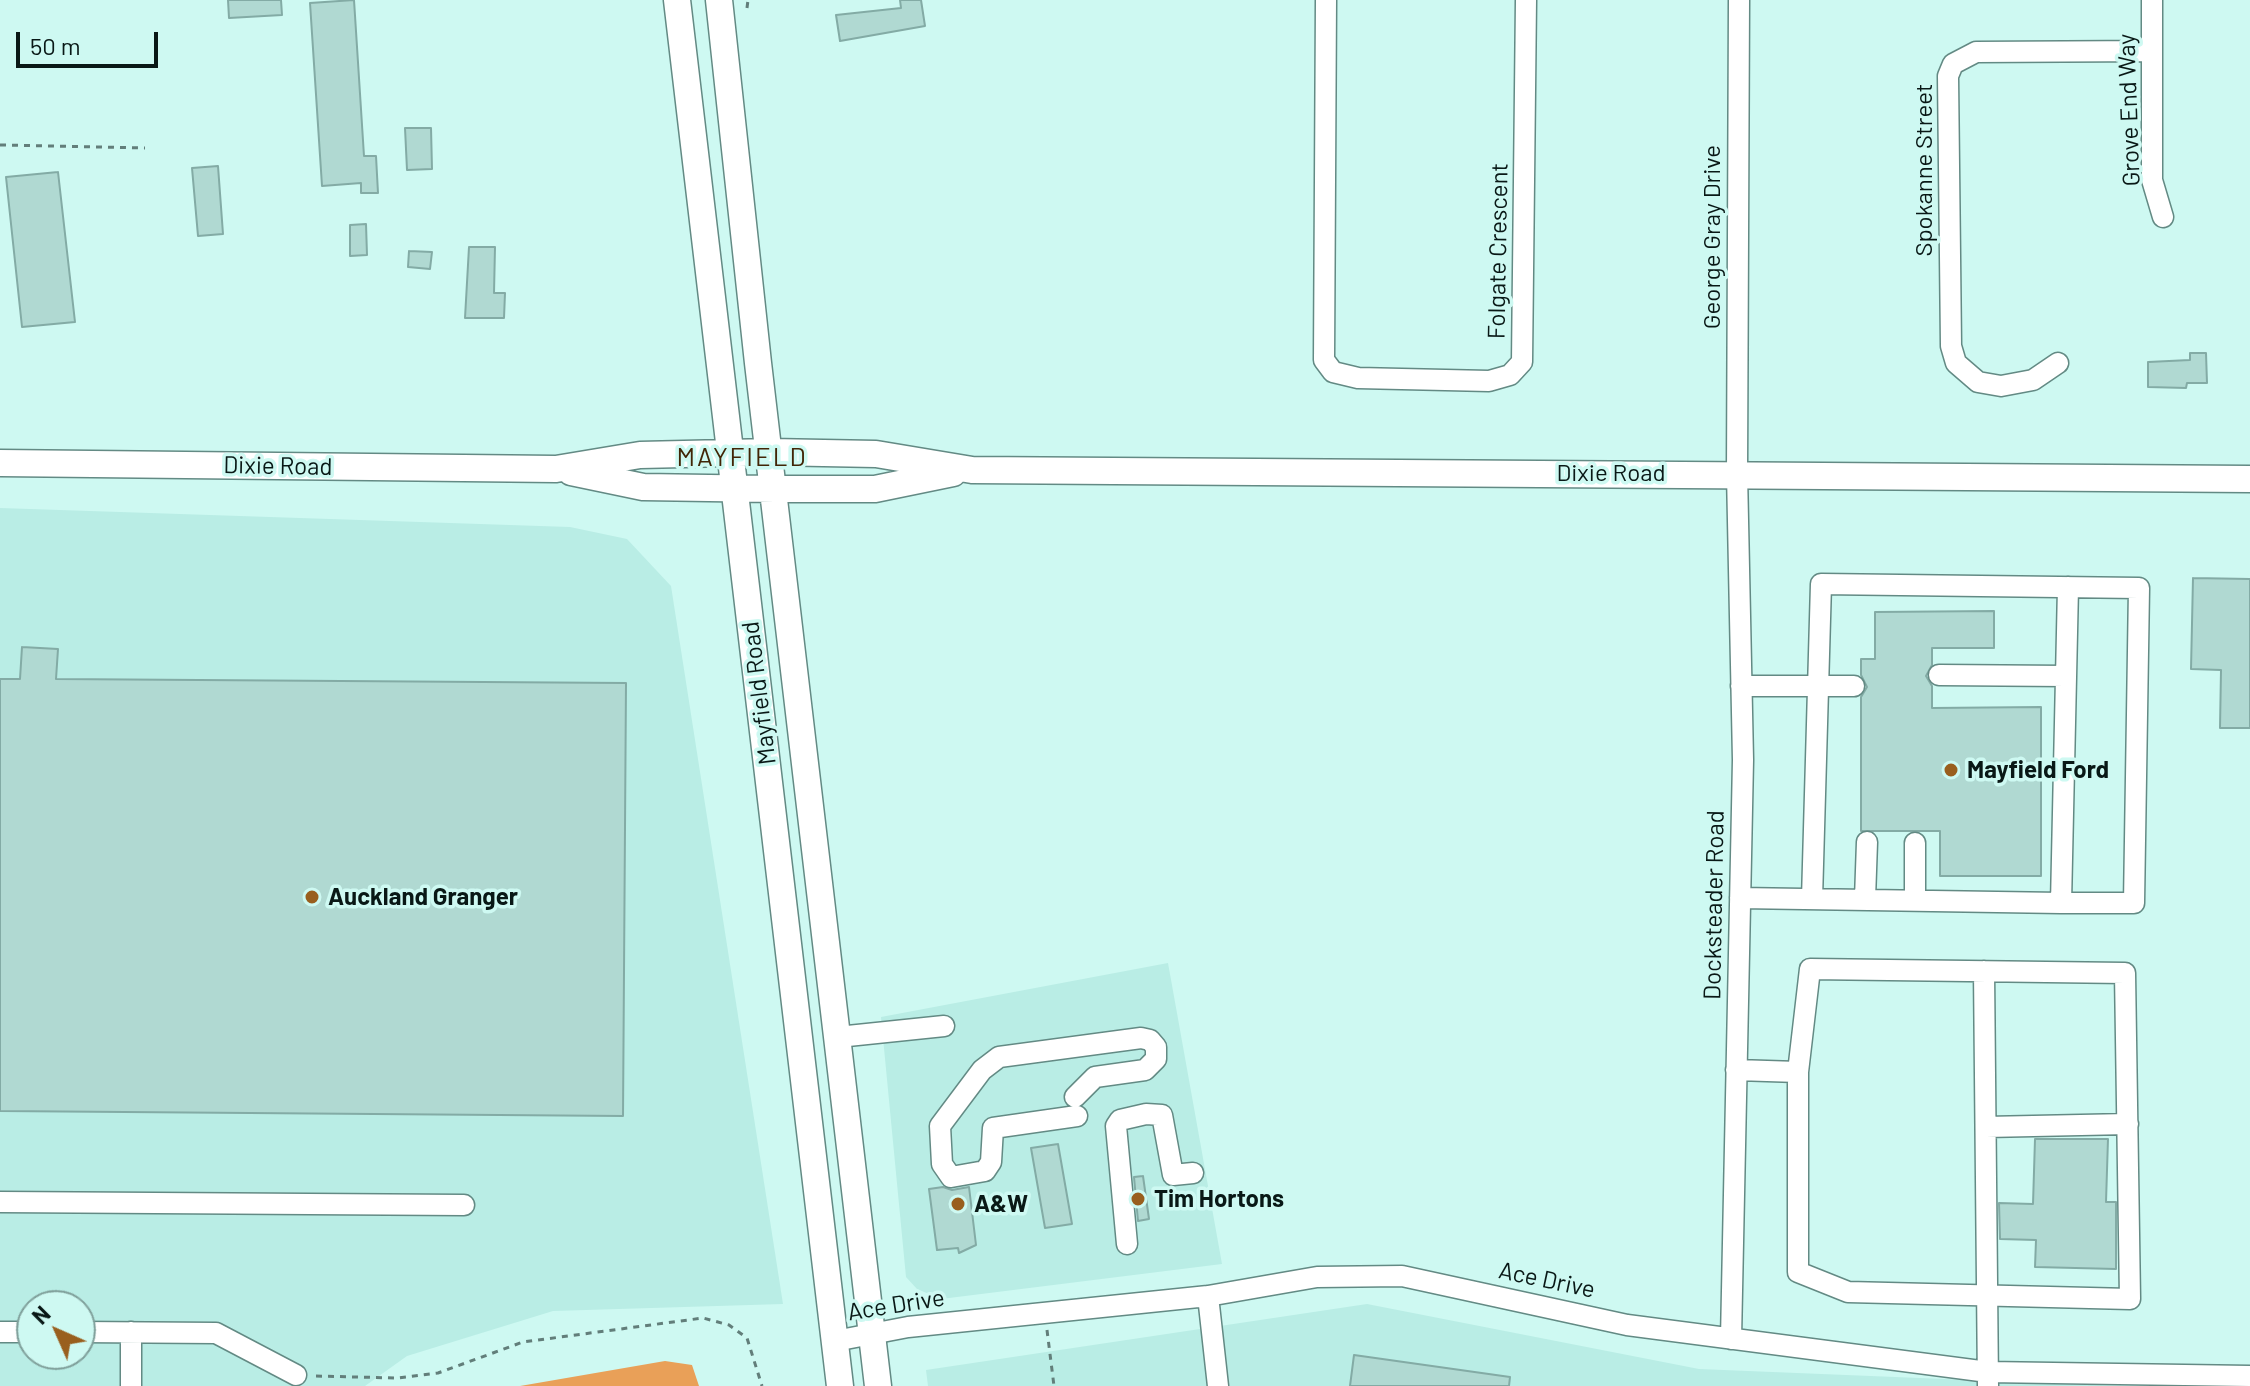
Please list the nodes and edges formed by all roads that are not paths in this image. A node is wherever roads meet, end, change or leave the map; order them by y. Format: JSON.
{"nodes":[{"id":1,"x":677,"y":0,"type":"edge"},
{"id":2,"x":719,"y":0,"type":"edge"},
{"id":3,"x":1326,"y":0,"type":"edge"},
{"id":4,"x":1526,"y":0,"type":"edge"},
{"id":5,"x":1739,"y":0,"type":"edge"},
{"id":6,"x":2152,"y":0,"type":"edge"},
{"id":7,"x":2152,"y":51,"type":"junction"},
{"id":8,"x":2163,"y":217,"type":"dead end"},
{"id":9,"x":2058,"y":363,"type":"dead end"},
{"id":10,"x":771,"y":452,"type":"junction"},
{"id":11,"x":731,"y":453,"type":"junction"},
{"id":12,"x":0,"y":463,"type":"edge"},
{"id":13,"x":556,"y":469,"type":"junction"},
{"id":14,"x":972,"y":470,"type":"junction"},
{"id":15,"x":1737,"y":473,"type":"junction"},
{"id":16,"x":2250,"y":479,"type":"edge"},
{"id":17,"x":735,"y":488,"type":"junction"},
{"id":18,"x":775,"y":489,"type":"junction"},
{"id":19,"x":2068,"y":587,"type":"junction"},
{"id":20,"x":1939,"y":675,"type":"dead end"},
{"id":21,"x":2066,"y":676,"type":"junction"},
{"id":22,"x":1741,"y":686,"type":"junction"},
{"id":23,"x":1818,"y":686,"type":"junction"},
{"id":24,"x":1854,"y":686,"type":"dead end"},
{"id":25,"x":1867,"y":842,"type":"dead end"},
{"id":26,"x":1915,"y":843,"type":"dead end"},
{"id":27,"x":1740,"y":898,"type":"junction"},
{"id":28,"x":1812,"y":899,"type":"junction"},
{"id":29,"x":1865,"y":899,"type":"junction"},
{"id":30,"x":1915,"y":900,"type":"junction"},
{"id":31,"x":2061,"y":903,"type":"junction"},
{"id":32,"x":1984,"y":971,"type":"junction"},
{"id":33,"x":944,"y":1026,"type":"dead end"},
{"id":34,"x":838,"y":1037,"type":"junction"},
{"id":35,"x":1131,"y":1039,"type":"junction"},
{"id":36,"x":1736,"y":1070,"type":"junction"},
{"id":37,"x":1798,"y":1072,"type":"junction"},
{"id":38,"x":1095,"y":1077,"type":"junction"},
{"id":39,"x":2128,"y":1124,"type":"junction"},
{"id":40,"x":1986,"y":1127,"type":"junction"},
{"id":41,"x":1193,"y":1173,"type":"dead end"},
{"id":42,"x":0,"y":1202,"type":"edge"},
{"id":43,"x":464,"y":1205,"type":"dead end"},
{"id":44,"x":1127,"y":1244,"type":"dead end"},
{"id":45,"x":1987,"y":1295,"type":"junction"},
{"id":46,"x":1208,"y":1296,"type":"junction"},
{"id":47,"x":96,"y":1332,"type":"edge"},
{"id":48,"x":131,"y":1332,"type":"junction"},
{"id":49,"x":872,"y":1333,"type":"junction"},
{"id":50,"x":1731,"y":1339,"type":"junction"},
{"id":51,"x":835,"y":1341,"type":"junction"},
{"id":52,"x":296,"y":1375,"type":"road end"},
{"id":53,"x":2250,"y":1376,"type":"edge"},
{"id":54,"x":1988,"y":1379,"type":"edge"},
{"id":55,"x":131,"y":1386,"type":"edge"},
{"id":56,"x":840,"y":1386,"type":"edge"},
{"id":57,"x":878,"y":1386,"type":"edge"},
{"id":58,"x":1218,"y":1386,"type":"edge"}],
"edges":[{"from":1,"to":11,"type":"main road","name":"Mayfield Road"},
{"from":2,"to":10,"type":"main road","name":"Mayfield Road"},
{"from":3,"to":4,"type":"street","name":"Folgate Crescent"},
{"from":5,"to":15,"type":"street","name":"George Gray Drive"},
{"from":6,"to":7,"type":"street","name":"Grove End Way"},
{"from":7,"to":8,"type":"street","name":"Grove End Way"},
{"from":7,"to":9,"type":"street","name":"Spokanne Street"},
{"from":10,"to":11,"type":"main road","name":"Dixie Road"},
{"from":10,"to":14,"type":"main road","name":"Dixie Road"},
{"from":10,"to":18,"type":"main road","name":"Mayfield Road"},
{"from":11,"to":13,"type":"main road","name":"Dixie Road"},
{"from":11,"to":17,"type":"main road","name":"Mayfield Road"},
{"from":12,"to":13,"type":"main road","name":"Dixie Road"},
{"from":13,"to":17,"type":"main road","name":"Dixie Road"},
{"from":14,"to":15,"type":"main road","name":"Dixie Road"},
{"from":14,"to":18,"type":"main road","name":"Dixie Road"},
{"from":15,"to":16,"type":"main road","name":"Dixie Road"},
{"from":15,"to":22,"type":"street","name":"Docksteader Road"},
{"from":17,"to":18,"type":"main road","name":"Dixie Road"},
{"from":17,"to":51,"type":"main road","name":"Mayfield Road"},
{"from":18,"to":34,"type":"main road","name":"Mayfield Road"},
{"from":19,"to":21,"type":"street"},
{"from":19,"to":23,"type":"street"},
{"from":19,"to":31,"type":"street"},
{"from":20,"to":21,"type":"street"},
{"from":21,"to":31,"type":"street"},
{"from":22,"to":23,"type":"street"},
{"from":22,"to":27,"type":"street","name":"Docksteader Road"},
{"from":23,"to":24,"type":"street"},
{"from":23,"to":28,"type":"street"},
{"from":25,"to":29,"type":"street"},
{"from":26,"to":30,"type":"street"},
{"from":27,"to":28,"type":"street"},
{"from":27,"to":36,"type":"street","name":"Docksteader Road"},
{"from":28,"to":29,"type":"street"},
{"from":29,"to":30,"type":"street"},
{"from":30,"to":31,"type":"street"},
{"from":32,"to":37,"type":"street"},
{"from":32,"to":39,"type":"street"},
{"from":32,"to":40,"type":"street"},
{"from":33,"to":34,"type":"street"},
{"from":34,"to":49,"type":"main road","name":"Mayfield Road"},
{"from":35,"to":38,"type":"street"},
{"from":35,"to":38,"type":"street"},
{"from":35,"to":38,"type":"street"},
{"from":36,"to":37,"type":"street"},
{"from":36,"to":50,"type":"street","name":"Docksteader Road"},
{"from":37,"to":45,"type":"street"},
{"from":39,"to":40,"type":"street"},
{"from":39,"to":45,"type":"street"},
{"from":40,"to":45,"type":"street"},
{"from":41,"to":44,"type":"street"},
{"from":42,"to":43,"type":"street"},
{"from":45,"to":54,"type":"street"},
{"from":46,"to":49,"type":"street","name":"Ace Drive"},
{"from":46,"to":50,"type":"street","name":"Ace Drive"},
{"from":46,"to":58,"type":"street"},
{"from":47,"to":48,"type":"street"},
{"from":48,"to":52,"type":"street"},
{"from":48,"to":55,"type":"street"},
{"from":49,"to":51,"type":"street","name":"Ace Drive"},
{"from":49,"to":57,"type":"main road","name":"Mayfield Road"},
{"from":50,"to":54,"type":"street","name":"Ace Drive"},
{"from":51,"to":56,"type":"main road","name":"Mayfield Road"},
{"from":53,"to":54,"type":"street","name":"Ace Drive"}]}
